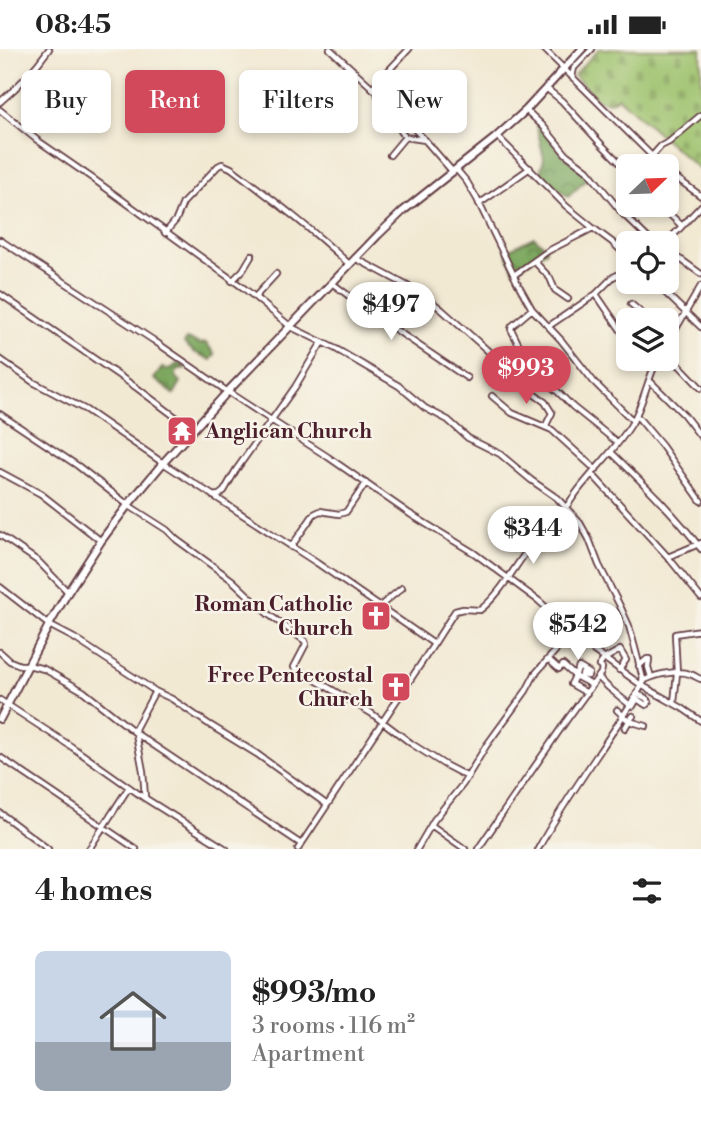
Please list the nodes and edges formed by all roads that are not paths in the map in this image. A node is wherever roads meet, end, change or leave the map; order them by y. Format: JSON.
{"nodes":[{"id":1,"x":49,"y":49,"type":"edge"},
{"id":2,"x":330,"y":49,"type":"edge"},
{"id":3,"x":409,"y":49,"type":"edge"},
{"id":4,"x":544,"y":49,"type":"edge"},
{"id":5,"x":582,"y":49,"type":"edge"},
{"id":6,"x":592,"y":49,"type":"edge"},
{"id":7,"x":563,"y":69,"type":"junction"},
{"id":8,"x":389,"y":70,"type":"edge"},
{"id":9,"x":572,"y":77,"type":"junction"},
{"id":10,"x":372,"y":88,"type":"edge"},
{"id":11,"x":546,"y":88,"type":"junction"},
{"id":12,"x":0,"y":102,"type":"edge"},
{"id":13,"x":0,"y":110,"type":"edge"},
{"id":14,"x":526,"y":110,"type":"junction"},
{"id":15,"x":701,"y":115,"type":"edge"},
{"id":16,"x":402,"y":133,"type":"edge"},
{"id":17,"x":418,"y":133,"type":"edge"},
{"id":18,"x":497,"y":136,"type":"junction"},
{"id":19,"x":405,"y":137,"type":"junction"},
{"id":20,"x":425,"y":141,"type":"junction"},
{"id":21,"x":650,"y":154,"type":"edge"},
{"id":22,"x":654,"y":154,"type":"edge"},
{"id":23,"x":390,"y":155,"type":"dead end"},
{"id":24,"x":616,"y":159,"type":"edge"},
{"id":25,"x":530,"y":168,"type":"junction"},
{"id":26,"x":454,"y":170,"type":"junction"},
{"id":27,"x":679,"y":180,"type":"edge"},
{"id":28,"x":701,"y":196,"type":"edge"},
{"id":29,"x":479,"y":204,"type":"junction"},
{"id":30,"x":701,"y":206,"type":"edge"},
{"id":31,"x":673,"y":217,"type":"edge"},
{"id":32,"x":682,"y":226,"type":"junction"},
{"id":33,"x":593,"y":228,"type":"junction"},
{"id":34,"x":641,"y":231,"type":"edge"},
{"id":35,"x":677,"y":231,"type":"edge"},
{"id":36,"x":165,"y":233,"type":"junction"},
{"id":37,"x":0,"y":240,"type":"edge"},
{"id":38,"x":616,"y":246,"type":"edge"},
{"id":39,"x":252,"y":255,"type":"dead end"},
{"id":40,"x":355,"y":258,"type":"junction"},
{"id":41,"x":679,"y":259,"type":"edge"},
{"id":42,"x":534,"y":261,"type":"junction"},
{"id":43,"x":349,"y":264,"type":"junction"},
{"id":44,"x":276,"y":274,"type":"dead end"},
{"id":45,"x":701,"y":274,"type":"edge"},
{"id":46,"x":513,"y":275,"type":"junction"},
{"id":47,"x":616,"y":276,"type":"edge"},
{"id":48,"x":232,"y":281,"type":"junction"},
{"id":49,"x":332,"y":283,"type":"junction"},
{"id":50,"x":701,"y":286,"type":"edge"},
{"id":51,"x":0,"y":294,"type":"edge"},
{"id":52,"x":596,"y":294,"type":"junction"},
{"id":53,"x":667,"y":294,"type":"edge"},
{"id":54,"x":255,"y":297,"type":"junction"},
{"id":55,"x":568,"y":299,"type":"dead end"},
{"id":56,"x":631,"y":304,"type":"dead end"},
{"id":57,"x":636,"y":308,"type":"edge"},
{"id":58,"x":532,"y":309,"type":"junction"},
{"id":59,"x":686,"y":312,"type":"junction"},
{"id":60,"x":616,"y":323,"type":"edge"},
{"id":61,"x":679,"y":323,"type":"edge"},
{"id":62,"x":549,"y":326,"type":"junction"},
{"id":63,"x":291,"y":327,"type":"junction"},
{"id":64,"x":701,"y":327,"type":"edge"},
{"id":65,"x":322,"y":342,"type":"junction"},
{"id":66,"x":510,"y":353,"type":"junction"},
{"id":67,"x":496,"y":358,"type":"junction"},
{"id":68,"x":0,"y":359,"type":"edge"},
{"id":69,"x":679,"y":365,"type":"edge"},
{"id":70,"x":653,"y":371,"type":"edge"},
{"id":71,"x":467,"y":378,"type":"dead end"},
{"id":72,"x":649,"y":381,"type":"junction"},
{"id":73,"x":701,"y":388,"type":"edge"},
{"id":74,"x":228,"y":392,"type":"junction"},
{"id":75,"x":492,"y":396,"type":"dead end"},
{"id":76,"x":0,"y":414,"type":"edge"},
{"id":77,"x":635,"y":418,"type":"junction"},
{"id":78,"x":272,"y":420,"type":"junction"},
{"id":79,"x":545,"y":427,"type":"junction"},
{"id":80,"x":192,"y":431,"type":"junction"},
{"id":81,"x":701,"y":437,"type":"edge"},
{"id":82,"x":618,"y":443,"type":"junction"},
{"id":83,"x":612,"y":453,"type":"junction"},
{"id":84,"x":163,"y":463,"type":"junction"},
{"id":85,"x":0,"y":472,"type":"edge"},
{"id":86,"x":594,"y":472,"type":"junction"},
{"id":87,"x":366,"y":483,"type":"junction"},
{"id":88,"x":212,"y":496,"type":"junction"},
{"id":89,"x":701,"y":501,"type":"edge"},
{"id":90,"x":128,"y":505,"type":"junction"},
{"id":91,"x":566,"y":507,"type":"junction"},
{"id":92,"x":0,"y":535,"type":"edge"},
{"id":93,"x":101,"y":541,"type":"junction"},
{"id":94,"x":700,"y":545,"type":"edge"},
{"id":95,"x":291,"y":547,"type":"junction"},
{"id":96,"x":668,"y":557,"type":"junction"},
{"id":97,"x":508,"y":578,"type":"junction"},
{"id":98,"x":0,"y":587,"type":"edge"},
{"id":99,"x":402,"y":588,"type":"dead end"},
{"id":100,"x":68,"y":592,"type":"junction"},
{"id":101,"x":701,"y":598,"type":"edge"},
{"id":102,"x":380,"y":606,"type":"junction"},
{"id":103,"x":49,"y":625,"type":"junction"},
{"id":104,"x":701,"y":630,"type":"edge"},
{"id":105,"x":576,"y":634,"type":"junction"},
{"id":106,"x":434,"y":644,"type":"junction"},
{"id":107,"x":0,"y":652,"type":"edge"},
{"id":108,"x":604,"y":659,"type":"junction"},
{"id":109,"x":548,"y":660,"type":"junction"},
{"id":110,"x":28,"y":665,"type":"junction"},
{"id":111,"x":639,"y":666,"type":"junction"},
{"id":112,"x":584,"y":670,"type":"dead end"},
{"id":113,"x":619,"y":670,"type":"junction"},
{"id":114,"x":677,"y":673,"type":"junction"},
{"id":115,"x":575,"y":676,"type":"junction"},
{"id":116,"x":598,"y":677,"type":"junction"},
{"id":117,"x":650,"y":677,"type":"junction"},
{"id":118,"x":701,"y":679,"type":"edge"},
{"id":119,"x":592,"y":685,"type":"junction"},
{"id":120,"x":641,"y":685,"type":"junction"},
{"id":121,"x":155,"y":691,"type":"junction"},
{"id":122,"x":587,"y":693,"type":"junction"},
{"id":123,"x":637,"y":694,"type":"junction"},
{"id":124,"x":0,"y":700,"type":"edge"},
{"id":125,"x":674,"y":703,"type":"junction"},
{"id":126,"x":8,"y":705,"type":"junction"},
{"id":127,"x":631,"y":705,"type":"junction"},
{"id":128,"x":617,"y":710,"type":"dead end"},
{"id":129,"x":623,"y":715,"type":"junction"},
{"id":130,"x":0,"y":719,"type":"edge"},
{"id":131,"x":631,"y":719,"type":"junction"},
{"id":132,"x":612,"y":720,"type":"dead end"},
{"id":133,"x":701,"y":721,"type":"edge"},
{"id":134,"x":383,"y":722,"type":"junction"},
{"id":135,"x":618,"y":724,"type":"junction"},
{"id":136,"x":646,"y":726,"type":"dead end"},
{"id":137,"x":625,"y":728,"type":"dead end"},
{"id":138,"x":137,"y":734,"type":"junction"},
{"id":139,"x":0,"y":757,"type":"edge"},
{"id":140,"x":468,"y":777,"type":"junction"},
{"id":141,"x":129,"y":787,"type":"junction"},
{"id":142,"x":145,"y":798,"type":"junction"},
{"id":143,"x":326,"y":804,"type":"junction"},
{"id":144,"x":0,"y":813,"type":"edge"},
{"id":145,"x":431,"y":825,"type":"junction"},
{"id":146,"x":104,"y":827,"type":"junction"},
{"id":147,"x":299,"y":847,"type":"edge"},
{"id":148,"x":48,"y":849,"type":"edge"},
{"id":149,"x":89,"y":849,"type":"edge"},
{"id":150,"x":136,"y":849,"type":"edge"},
{"id":151,"x":226,"y":849,"type":"edge"},
{"id":152,"x":417,"y":849,"type":"edge"},
{"id":153,"x":465,"y":849,"type":"edge"},
{"id":154,"x":478,"y":849,"type":"edge"},
{"id":155,"x":538,"y":849,"type":"edge"}],
"edges":[{"from":1,"to":12,"type":"street"},
{"from":2,"to":10,"type":"street"},
{"from":3,"to":8,"type":"street"},
{"from":4,"to":7,"type":"street"},
{"from":5,"to":7,"type":"highway"},
{"from":6,"to":9,"type":"street"},
{"from":7,"to":9,"type":"street"},
{"from":7,"to":11,"type":"highway"},
{"from":9,"to":21,"type":"street"},
{"from":11,"to":14,"type":"highway"},
{"from":11,"to":24,"type":"street"},
{"from":13,"to":36,"type":"street"},
{"from":14,"to":18,"type":"highway"},
{"from":14,"to":34,"type":"street"},
{"from":15,"to":22,"type":"street"},
{"from":16,"to":19,"type":"street"},
{"from":17,"to":20,"type":"street"},
{"from":18,"to":25,"type":"street"},
{"from":18,"to":26,"type":"highway"},
{"from":19,"to":20,"type":"street"},
{"from":19,"to":23,"type":"street"},
{"from":20,"to":26,"type":"street"},
{"from":25,"to":29,"type":"street"},
{"from":25,"to":33,"type":"street"},
{"from":26,"to":29,"type":"street"},
{"from":26,"to":40,"type":"highway"},
{"from":27,"to":28,"type":"street"},
{"from":29,"to":46,"type":"street"},
{"from":30,"to":32,"type":"street"},
{"from":31,"to":32,"type":"street"},
{"from":32,"to":35,"type":"street"},
{"from":33,"to":38,"type":"street"},
{"from":33,"to":42,"type":"street"},
{"from":36,"to":43,"type":"street"},
{"from":36,"to":48,"type":"street"},
{"from":37,"to":74,"type":"street"},
{"from":39,"to":48,"type":"street"},
{"from":40,"to":43,"type":"highway"},
{"from":40,"to":67,"type":"street"},
{"from":41,"to":45,"type":"street"},
{"from":42,"to":46,"type":"street"},
{"from":42,"to":55,"type":"street"},
{"from":43,"to":49,"type":"highway"},
{"from":44,"to":54,"type":"street"},
{"from":46,"to":58,"type":"street"},
{"from":47,"to":52,"type":"street"},
{"from":48,"to":54,"type":"street"},
{"from":49,"to":63,"type":"highway"},
{"from":49,"to":71,"type":"street"},
{"from":50,"to":59,"type":"street"},
{"from":51,"to":80,"type":"street"},
{"from":52,"to":60,"type":"street"},
{"from":52,"to":62,"type":"street"},
{"from":53,"to":59,"type":"street"},
{"from":54,"to":63,"type":"street"},
{"from":56,"to":57,"type":"street"},
{"from":58,"to":62,"type":"street"},
{"from":58,"to":66,"type":"street"},
{"from":59,"to":61,"type":"street"},
{"from":59,"to":64,"type":"street"},
{"from":62,"to":77,"type":"street"},
{"from":63,"to":65,"type":"street"},
{"from":63,"to":74,"type":"highway"},
{"from":65,"to":78,"type":"street"},
{"from":65,"to":91,"type":"street"},
{"from":66,"to":67,"type":"street"},
{"from":66,"to":82,"type":"street"},
{"from":67,"to":79,"type":"street"},
{"from":68,"to":84,"type":"street"},
{"from":69,"to":73,"type":"street"},
{"from":70,"to":72,"type":"street"},
{"from":72,"to":77,"type":"street"},
{"from":72,"to":81,"type":"street"},
{"from":74,"to":78,"type":"street"},
{"from":74,"to":80,"type":"highway"},
{"from":75,"to":79,"type":"street"},
{"from":76,"to":90,"type":"street"},
{"from":77,"to":82,"type":"street"},
{"from":77,"to":89,"type":"street"},
{"from":78,"to":87,"type":"street"},
{"from":78,"to":88,"type":"street"},
{"from":79,"to":86,"type":"street"},
{"from":80,"to":84,"type":"highway"},
{"from":82,"to":83,"type":"street"},
{"from":83,"to":86,"type":"street"},
{"from":83,"to":94,"type":"street"},
{"from":84,"to":88,"type":"street"},
{"from":84,"to":90,"type":"highway"},
{"from":85,"to":93,"type":"street"},
{"from":86,"to":91,"type":"street"},
{"from":86,"to":96,"type":"street"},
{"from":87,"to":95,"type":"street"},
{"from":87,"to":97,"type":"street"},
{"from":88,"to":95,"type":"street"},
{"from":90,"to":93,"type":"highway"},
{"from":90,"to":134,"type":"street"},
{"from":91,"to":97,"type":"street"},
{"from":91,"to":111,"type":"street"},
{"from":92,"to":100,"type":"street"},
{"from":93,"to":100,"type":"highway"},
{"from":94,"to":96,"type":"street"},
{"from":95,"to":102,"type":"street"},
{"from":96,"to":101,"type":"street"},
{"from":97,"to":105,"type":"street"},
{"from":97,"to":106,"type":"street"},
{"from":98,"to":103,"type":"street"},
{"from":99,"to":102,"type":"street"},
{"from":100,"to":103,"type":"highway"},
{"from":102,"to":106,"type":"street"},
{"from":103,"to":110,"type":"highway"},
{"from":103,"to":121,"type":"street"},
{"from":104,"to":114,"type":"street"},
{"from":105,"to":108,"type":"street"},
{"from":105,"to":109,"type":"street"},
{"from":106,"to":134,"type":"street"},
{"from":107,"to":110,"type":"street"},
{"from":108,"to":113,"type":"street"},
{"from":108,"to":113,"type":"street"},
{"from":108,"to":116,"type":"street"},
{"from":109,"to":115,"type":"street"},
{"from":109,"to":140,"type":"street"},
{"from":110,"to":126,"type":"highway"},
{"from":110,"to":138,"type":"street"},
{"from":111,"to":117,"type":"street"},
{"from":111,"to":120,"type":"street"},
{"from":112,"to":115,"type":"street"},
{"from":113,"to":120,"type":"street"},
{"from":114,"to":117,"type":"street"},
{"from":114,"to":118,"type":"street"},
{"from":114,"to":125,"type":"street"},
{"from":115,"to":119,"type":"street"},
{"from":115,"to":122,"type":"street"},
{"from":116,"to":119,"type":"street"},
{"from":116,"to":127,"type":"street"},
{"from":117,"to":120,"type":"street"},
{"from":119,"to":122,"type":"street"},
{"from":120,"to":123,"type":"street"},
{"from":120,"to":125,"type":"street"},
{"from":121,"to":138,"type":"street"},
{"from":121,"to":143,"type":"street"},
{"from":122,"to":154,"type":"street"},
{"from":123,"to":127,"type":"street"},
{"from":123,"to":127,"type":"street"},
{"from":124,"to":126,"type":"street"},
{"from":125,"to":133,"type":"street"},
{"from":126,"to":130,"type":"highway"},
{"from":126,"to":141,"type":"street"},
{"from":127,"to":129,"type":"street"},
{"from":128,"to":129,"type":"street"},
{"from":129,"to":131,"type":"street"},
{"from":129,"to":135,"type":"street"},
{"from":131,"to":136,"type":"street"},
{"from":131,"to":137,"type":"street"},
{"from":132,"to":135,"type":"street"},
{"from":134,"to":140,"type":"street"},
{"from":134,"to":143,"type":"street"},
{"from":135,"to":155,"type":"street"},
{"from":138,"to":142,"type":"street"},
{"from":138,"to":147,"type":"street"},
{"from":139,"to":146,"type":"street"},
{"from":140,"to":145,"type":"street"},
{"from":141,"to":142,"type":"street"},
{"from":141,"to":146,"type":"street"},
{"from":142,"to":151,"type":"street"},
{"from":143,"to":147,"type":"street"},
{"from":144,"to":148,"type":"street"},
{"from":145,"to":152,"type":"street"},
{"from":145,"to":153,"type":"street"},
{"from":146,"to":149,"type":"street"},
{"from":146,"to":150,"type":"street"}]}
